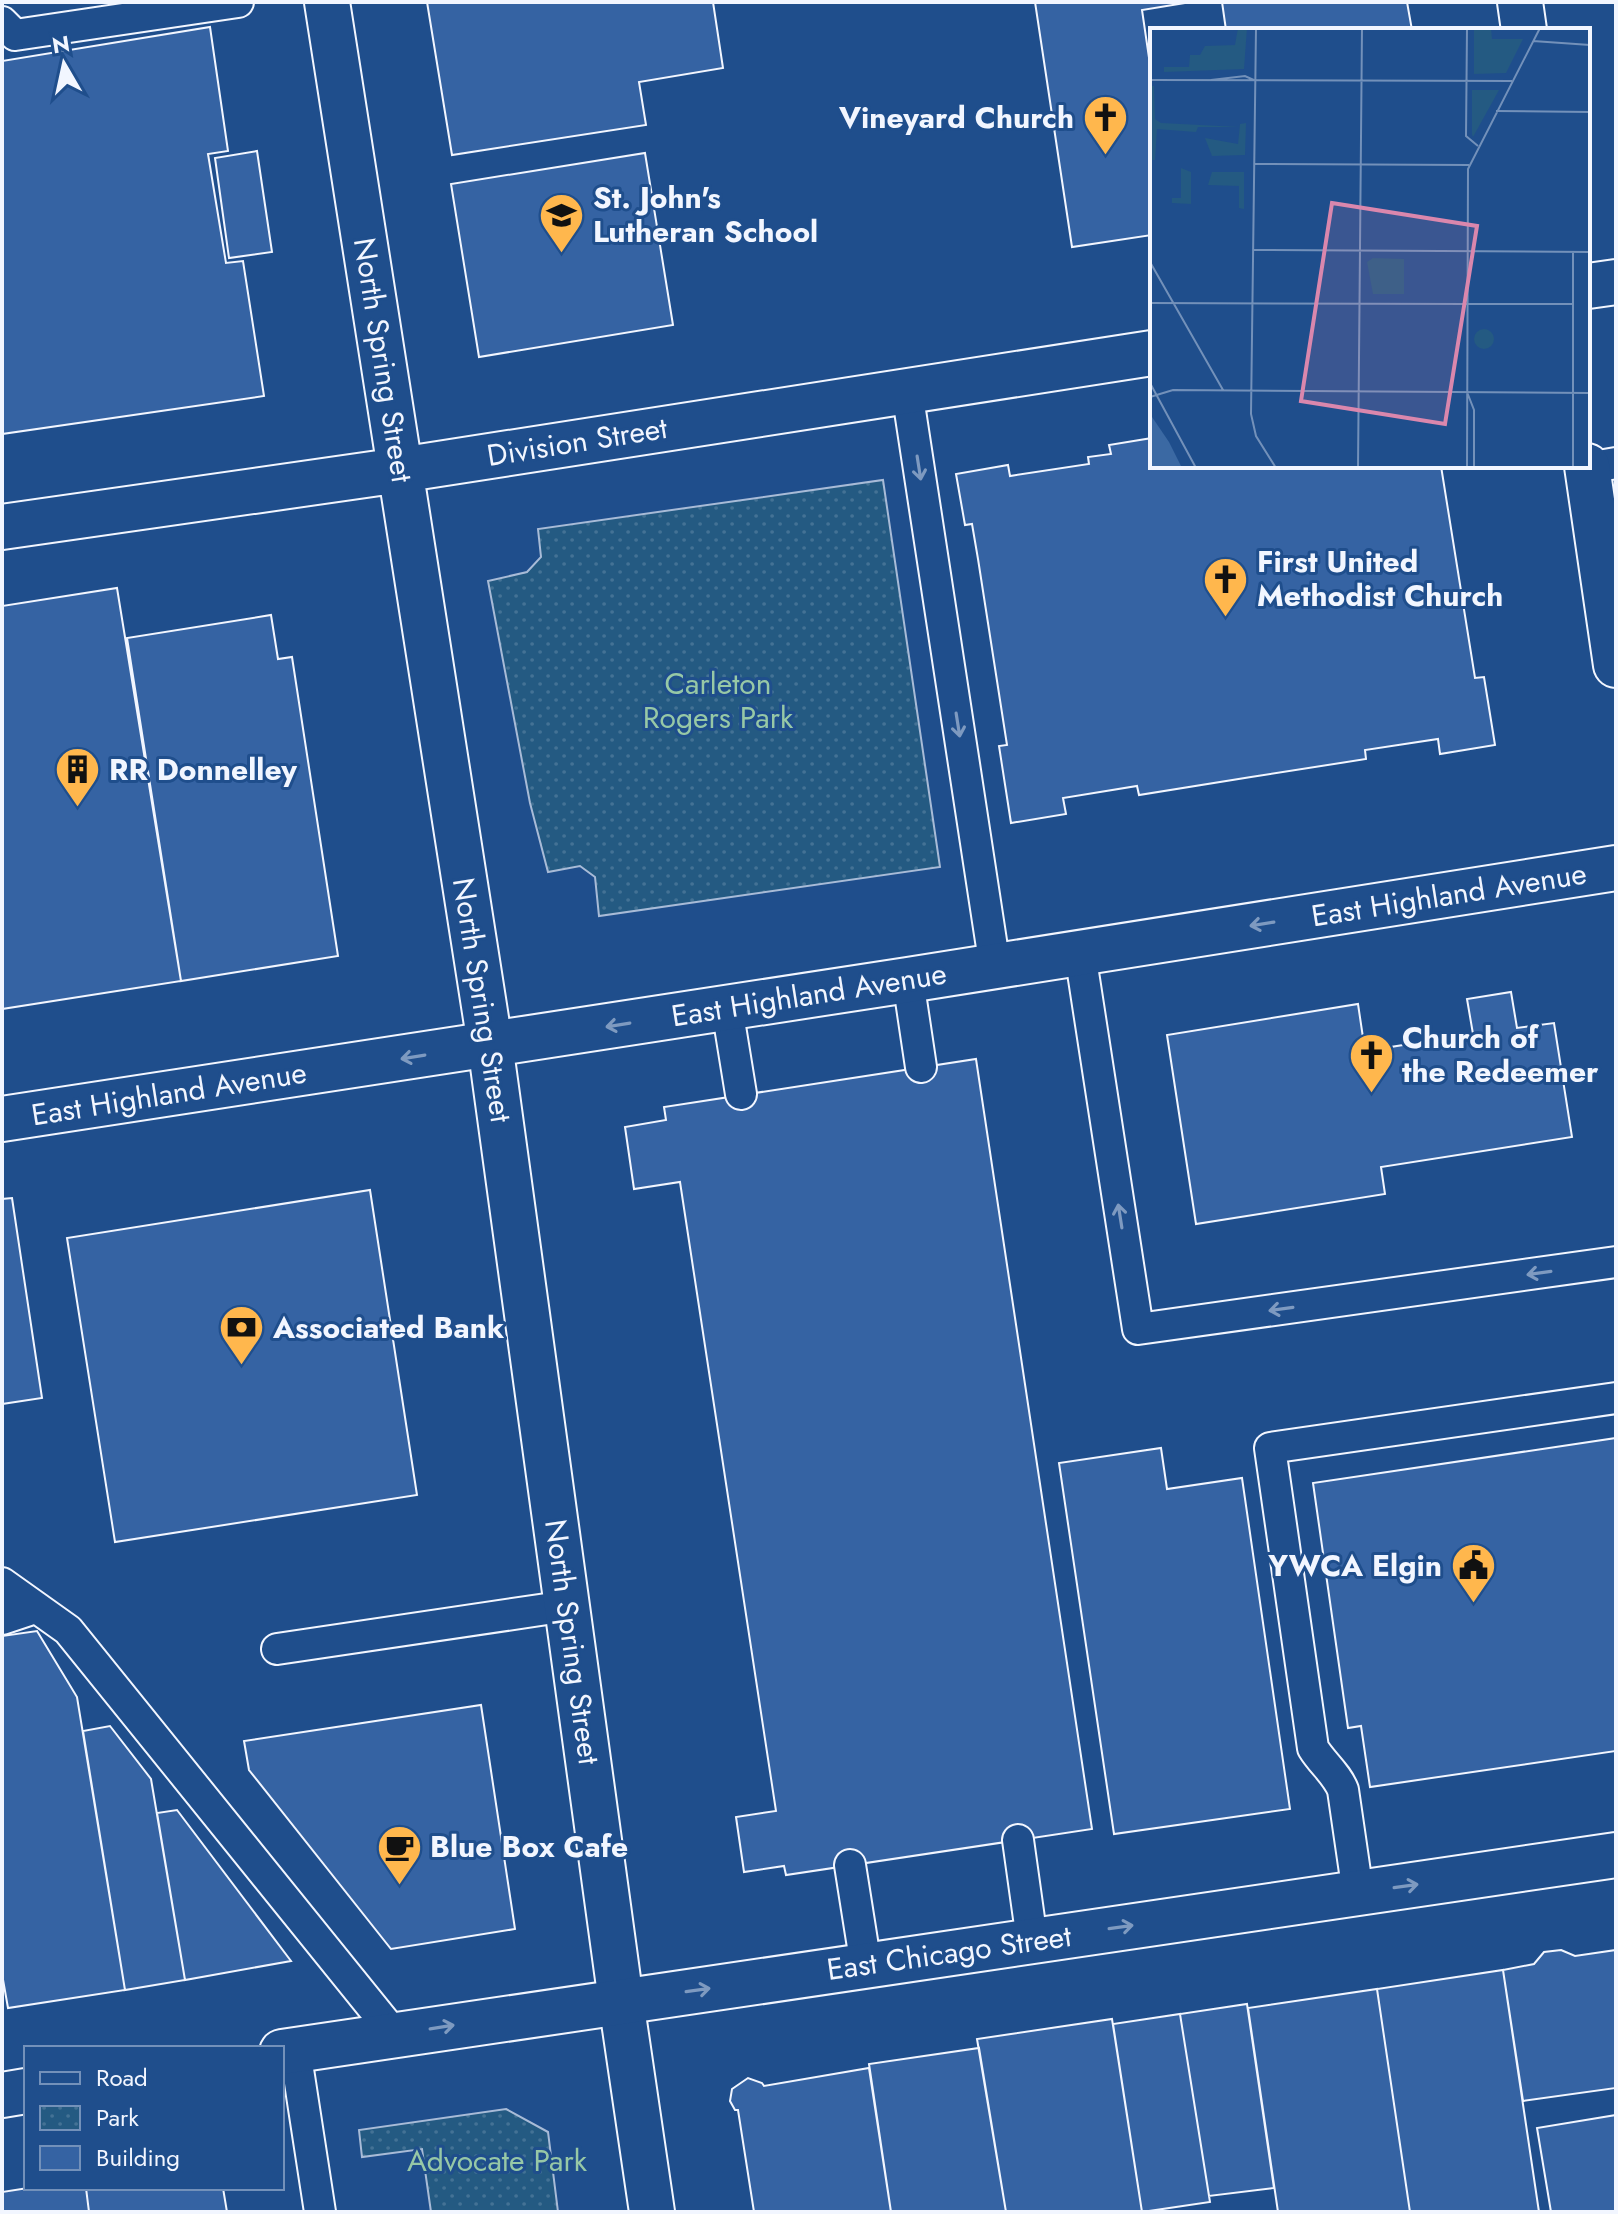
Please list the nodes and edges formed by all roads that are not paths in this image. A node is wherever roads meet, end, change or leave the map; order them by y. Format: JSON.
{"nodes":[{"id":1,"x":238,"y":2,"type":"edge"},
{"id":2,"x":327,"y":2,"type":"edge"},
{"id":3,"x":1520,"y":2,"type":"edge"},
{"id":4,"x":2,"y":22,"type":"edge"},
{"id":5,"x":1524,"y":28,"type":"edge"},
{"id":6,"x":1616,"y":282,"type":"edge"},
{"id":7,"x":1590,"y":286,"type":"edge"},
{"id":8,"x":1150,"y":353,"type":"edge"},
{"id":9,"x":907,"y":391,"type":"junction"},
{"id":10,"x":1597,"y":466,"type":"edge"},
{"id":11,"x":400,"y":470,"type":"junction"},
{"id":12,"x":2,"y":527,"type":"edge"},
{"id":13,"x":1616,"y":665,"type":"edge"},
{"id":14,"x":1616,"y":868,"type":"edge"},
{"id":15,"x":1080,"y":953,"type":"junction"},
{"id":16,"x":995,"y":967,"type":"junction"},
{"id":17,"x":908,"y":980,"type":"junction"},
{"id":18,"x":727,"y":1008,"type":"junction"},
{"id":19,"x":490,"y":1044,"type":"junction"},
{"id":20,"x":921,"y":1067,"type":"dead end"},
{"id":21,"x":741,"y":1094,"type":"dead end"},
{"id":22,"x":2,"y":1119,"type":"edge"},
{"id":23,"x":1616,"y":1262,"type":"edge"},
{"id":24,"x":1616,"y":1398,"type":"edge"},
{"id":25,"x":2,"y":1583,"type":"edge"},
{"id":26,"x":567,"y":1606,"type":"junction"},
{"id":27,"x":35,"y":1608,"type":"junction"},
{"id":28,"x":2,"y":1619,"type":"edge"},
{"id":29,"x":277,"y":1649,"type":"dead end"},
{"id":30,"x":1018,"y":1840,"type":"dead end"},
{"id":31,"x":1616,"y":1855,"type":"edge"},
{"id":32,"x":850,"y":1865,"type":"dead end"},
{"id":33,"x":1358,"y":1893,"type":"junction"},
{"id":34,"x":1032,"y":1940,"type":"junction"},
{"id":35,"x":866,"y":1966,"type":"junction"},
{"id":36,"x":621,"y":2001,"type":"junction"},
{"id":37,"x":395,"y":2035,"type":"junction"},
{"id":38,"x":288,"y":2051,"type":"edge"},
{"id":39,"x":24,"y":2091,"type":"edge"},
{"id":40,"x":2,"y":2095,"type":"edge"},
{"id":41,"x":320,"y":2212,"type":"edge"},
{"id":42,"x":652,"y":2212,"type":"edge"}],
"edges":[{"from":1,"to":4,"type":"lane"},
{"from":2,"to":11,"type":"street","name":"North Spring Street"},
{"from":3,"to":5,"type":"street"},
{"from":6,"to":7,"type":"street"},
{"from":8,"to":9,"type":"street","name":"Division Street"},
{"from":9,"to":11,"type":"street","name":"Division Street"},
{"from":9,"to":16,"type":"lane","one_way":true},
{"from":10,"to":13,"type":"street"},
{"from":11,"to":12,"type":"street","name":"Division Street"},
{"from":11,"to":19,"type":"street","name":"North Spring Street"},
{"from":14,"to":15,"type":"street","name":"East Highland Avenue","one_way":true},
{"from":15,"to":16,"type":"street","name":"East Highland Avenue"},
{"from":23,"to":15,"type":"lane","one_way":true},
{"from":16,"to":17,"type":"street","name":"East Highland Avenue"},
{"from":17,"to":18,"type":"street","name":"East Highland Avenue"},
{"from":17,"to":20,"type":"lane"},
{"from":18,"to":19,"type":"street","name":"East Highland Avenue","one_way":true},
{"from":18,"to":21,"type":"lane"},
{"from":19,"to":22,"type":"street","name":"East Highland Avenue","one_way":true},
{"from":19,"to":26,"type":"street","name":"North Spring Street"},
{"from":24,"to":33,"type":"lane"},
{"from":25,"to":27,"type":"lane"},
{"from":26,"to":29,"type":"lane"},
{"from":26,"to":36,"type":"street","name":"North Spring Street"},
{"from":27,"to":28,"type":"lane"},
{"from":27,"to":37,"type":"lane"},
{"from":30,"to":34,"type":"lane"},
{"from":33,"to":31,"type":"street","name":"East Chicago Street","one_way":true},
{"from":32,"to":35,"type":"lane"},
{"from":34,"to":33,"type":"street","name":"East Chicago Street","one_way":true},
{"from":34,"to":35,"type":"street","name":"East Chicago Street"},
{"from":36,"to":35,"type":"street","name":"East Chicago Street","one_way":true},
{"from":37,"to":36,"type":"street","name":"East Chicago Street","one_way":true},
{"from":36,"to":42,"type":"street","name":"North Spring Street"},
{"from":37,"to":38,"type":"street","name":"East Chicago Street"},
{"from":38,"to":41,"type":"lane"},
{"from":39,"to":40,"type":"street"}]}
